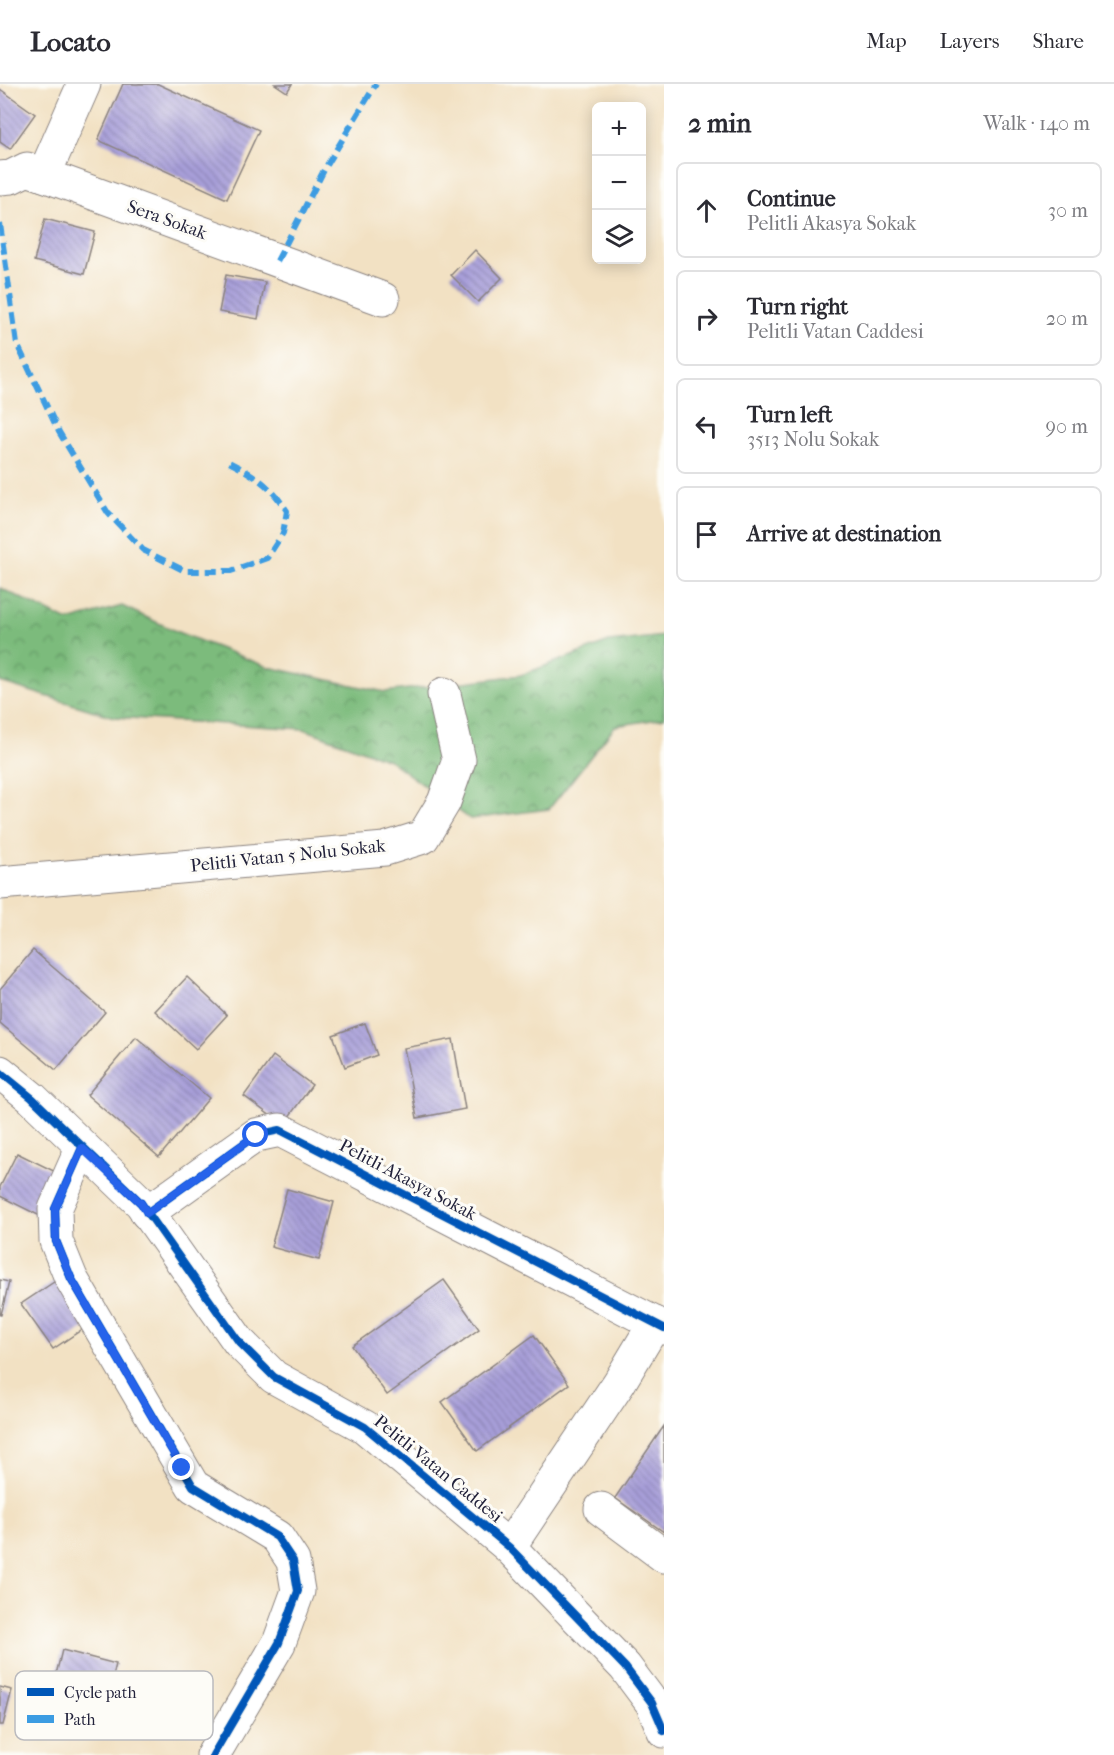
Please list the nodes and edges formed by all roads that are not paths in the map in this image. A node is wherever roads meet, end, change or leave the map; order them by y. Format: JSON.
{"nodes":[{"id":1,"x":84,"y":84,"type":"edge"},
{"id":2,"x":44,"y":175,"type":"junction"},
{"id":3,"x":0,"y":178,"type":"edge"},
{"id":4,"x":383,"y":299,"type":"dead end"},
{"id":5,"x":444,"y":694,"type":"dead end"},
{"id":6,"x":0,"y":883,"type":"edge"},
{"id":7,"x":0,"y":1072,"type":"edge"},
{"id":8,"x":82,"y":1148,"type":"junction"},
{"id":9,"x":147,"y":1213,"type":"junction"},
{"id":10,"x":659,"y":1326,"type":"edge"},
{"id":11,"x":601,"y":1509,"type":"dead end"},
{"id":12,"x":509,"y":1547,"type":"junction"},
{"id":13,"x":664,"y":1556,"type":"edge"},
{"id":14,"x":664,"y":1731,"type":"edge"},
{"id":15,"x":213,"y":1755,"type":"edge"}],
"edges":[{"from":1,"to":2,"type":"street"},
{"from":2,"to":3,"type":"street","name":"Sera Sokak"},
{"from":2,"to":4,"type":"street","name":"Sera Sokak"},
{"from":5,"to":6,"type":"street","name":"Pelitli Vatan 5 Nolu Sokak"},
{"from":7,"to":8,"type":"street","name":"Pelitli Vatan Caddesi"},
{"from":8,"to":9,"type":"street","name":"Pelitli Vatan Caddesi"},
{"from":8,"to":15,"type":"street"},
{"from":9,"to":10,"type":"street","name":"Pelitli Akasya Sokak"},
{"from":9,"to":12,"type":"street","name":"Pelitli Vatan Caddesi"},
{"from":10,"to":12,"type":"street"},
{"from":11,"to":13,"type":"street"},
{"from":12,"to":14,"type":"street","name":"Pelitli Vatan Caddesi"}]}
